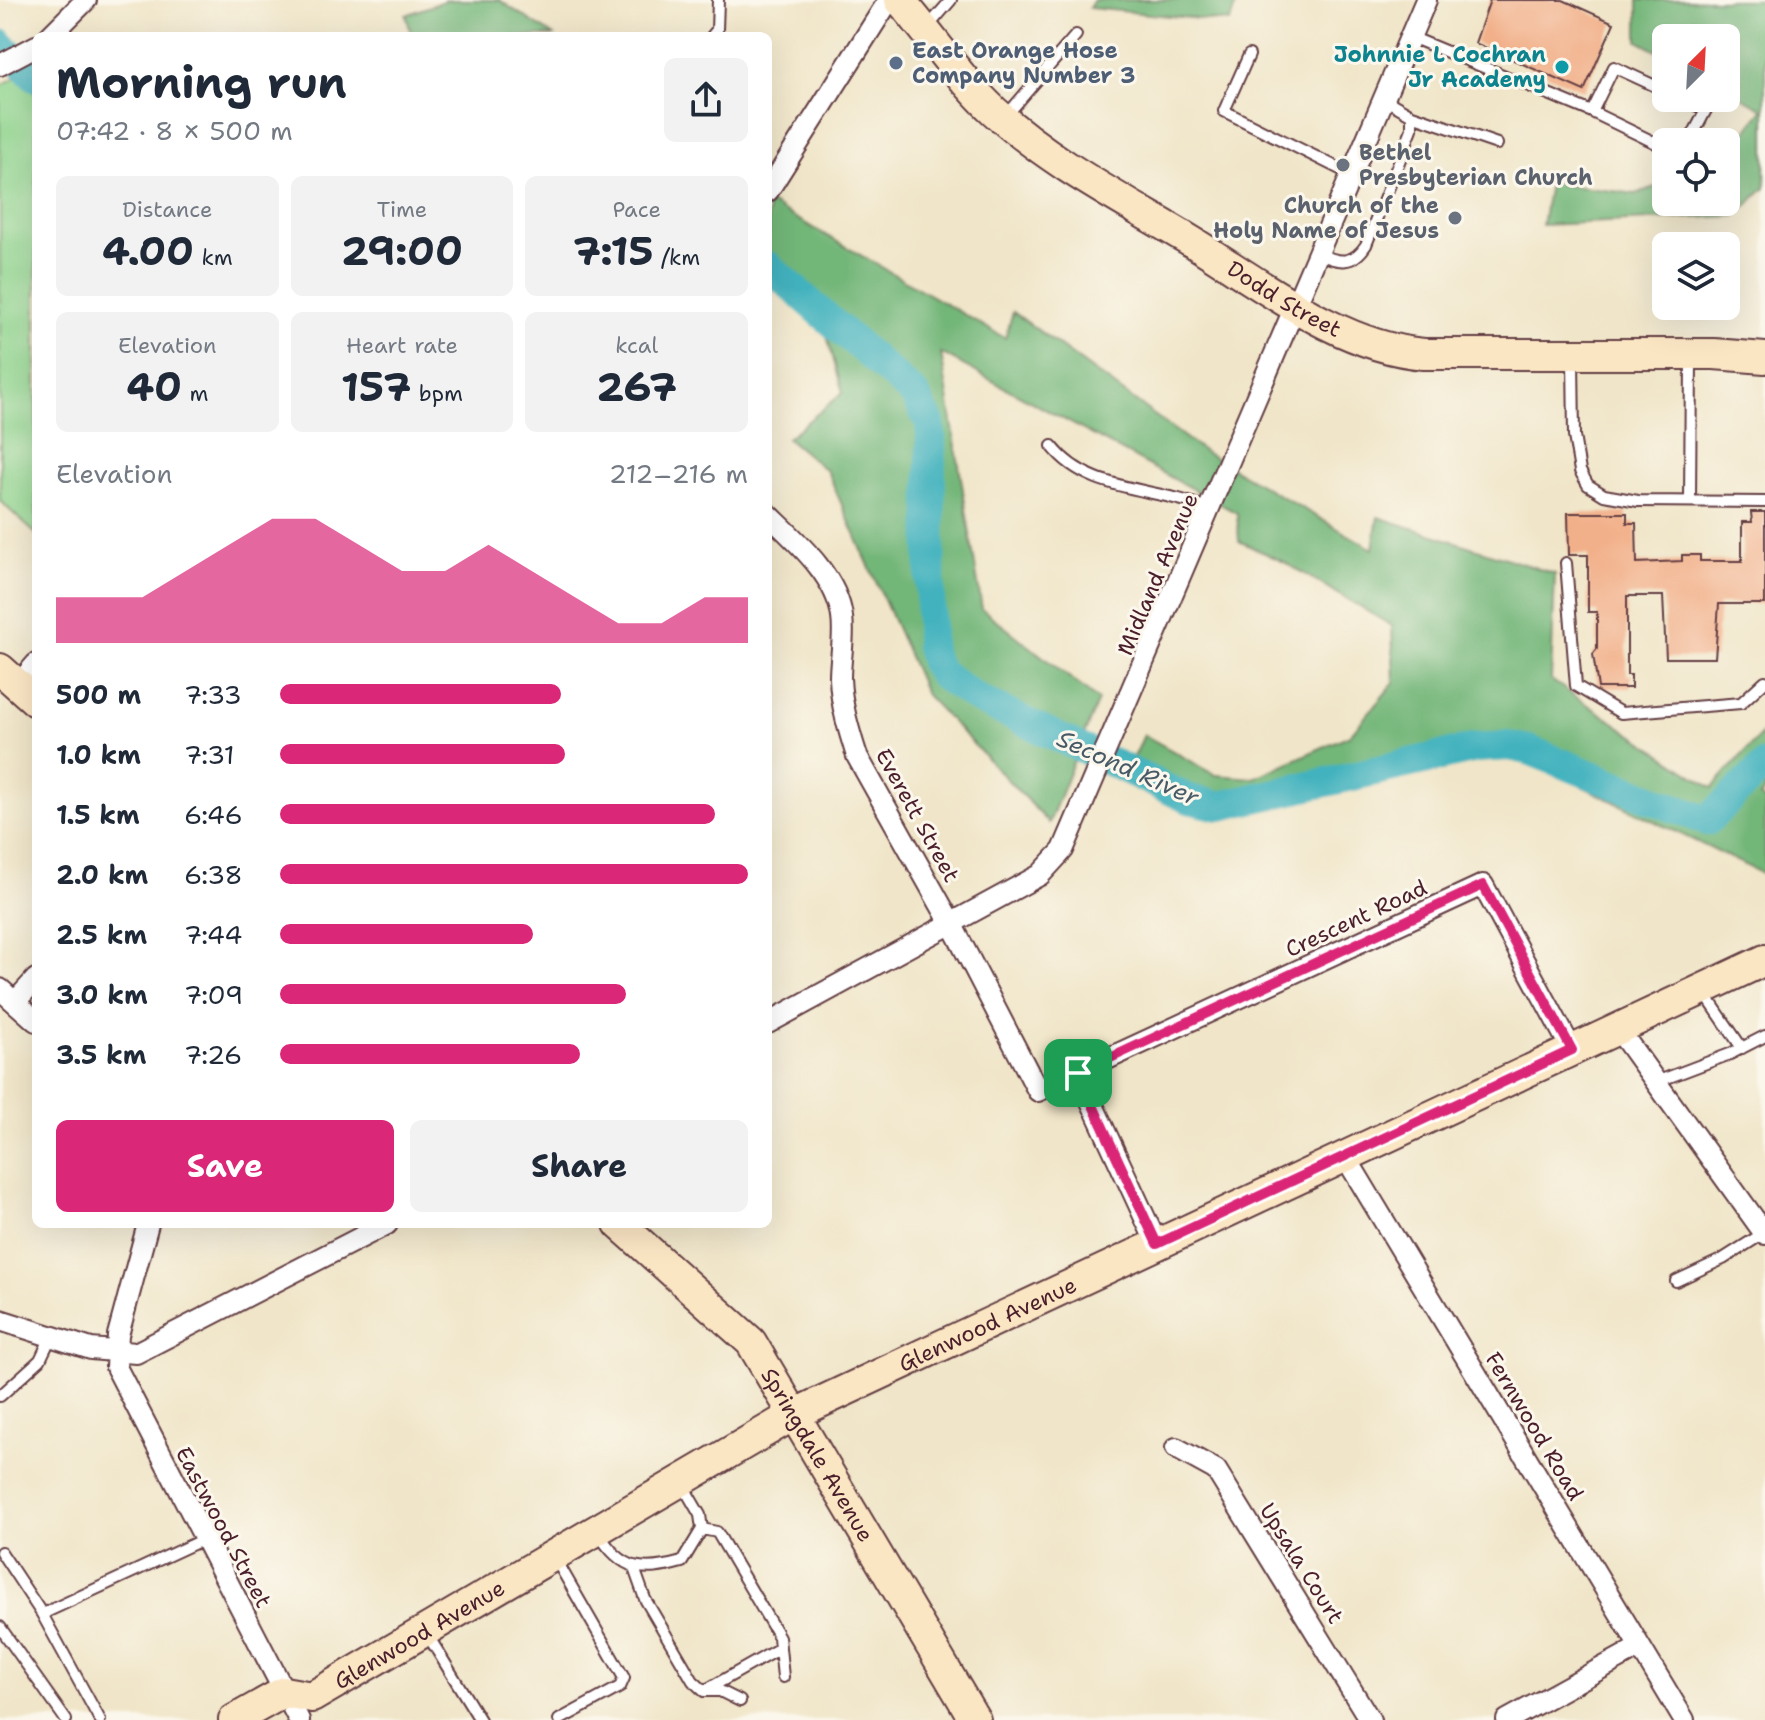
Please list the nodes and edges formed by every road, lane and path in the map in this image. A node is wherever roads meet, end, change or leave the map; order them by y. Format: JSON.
{"nodes":[{"id":1,"x":86,"y":0,"type":"edge"},
{"id":2,"x":718,"y":0,"type":"edge"},
{"id":3,"x":889,"y":0,"type":"edge"},
{"id":4,"x":900,"y":0,"type":"edge"},
{"id":5,"x":951,"y":0,"type":"edge"},
{"id":6,"x":1426,"y":0,"type":"edge"},
{"id":7,"x":925,"y":30,"type":"junction"},
{"id":8,"x":54,"y":32,"type":"edge"},
{"id":9,"x":715,"y":32,"type":"edge"},
{"id":10,"x":1076,"y":35,"type":"dead end"},
{"id":11,"x":1411,"y":37,"type":"junction"},
{"id":12,"x":32,"y":48,"type":"edge"},
{"id":13,"x":1249,"y":55,"type":"dead end"},
{"id":14,"x":0,"y":65,"type":"edge"},
{"id":15,"x":1652,"y":85,"type":"edge"},
{"id":16,"x":1384,"y":99,"type":"junction"},
{"id":17,"x":1592,"y":112,"type":"junction"},
{"id":18,"x":1412,"y":115,"type":"junction"},
{"id":19,"x":1003,"y":119,"type":"junction"},
{"id":20,"x":1652,"y":141,"type":"edge"},
{"id":21,"x":1497,"y":144,"type":"dead end"},
{"id":22,"x":1352,"y":175,"type":"junction"},
{"id":23,"x":772,"y":185,"type":"edge"},
{"id":24,"x":1320,"y":254,"type":"junction"},
{"id":25,"x":1298,"y":306,"type":"junction"},
{"id":26,"x":1573,"y":354,"type":"junction"},
{"id":27,"x":1691,"y":354,"type":"junction"},
{"id":28,"x":1765,"y":358,"type":"edge"},
{"id":29,"x":1052,"y":446,"type":"dead end"},
{"id":30,"x":1690,"y":501,"type":"junction"},
{"id":31,"x":1765,"y":502,"type":"edge"},
{"id":32,"x":1210,"y":510,"type":"junction"},
{"id":33,"x":772,"y":519,"type":"edge"},
{"id":34,"x":1566,"y":563,"type":"dead end"},
{"id":35,"x":1765,"y":681,"type":"edge"},
{"id":36,"x":952,"y":925,"type":"junction"},
{"id":37,"x":1765,"y":960,"type":"edge"},
{"id":38,"x":32,"y":981,"type":"edge"},
{"id":39,"x":1702,"y":990,"type":"junction"},
{"id":40,"x":8,"y":996,"type":"edge"},
{"id":41,"x":32,"y":1017,"type":"edge"},
{"id":42,"x":772,"y":1021,"type":"edge"},
{"id":43,"x":1618,"y":1029,"type":"junction"},
{"id":44,"x":1765,"y":1036,"type":"edge"},
{"id":45,"x":1742,"y":1048,"type":"junction"},
{"id":46,"x":1572,"y":1050,"type":"junction"},
{"id":47,"x":1078,"y":1073,"type":"junction"},
{"id":48,"x":1656,"y":1082,"type":"junction"},
{"id":49,"x":1345,"y":1156,"type":"junction"},
{"id":50,"x":147,"y":1228,"type":"edge"},
{"id":51,"x":379,"y":1228,"type":"edge"},
{"id":52,"x":623,"y":1228,"type":"edge"},
{"id":53,"x":1765,"y":1234,"type":"edge"},
{"id":54,"x":1157,"y":1244,"type":"junction"},
{"id":55,"x":1676,"y":1281,"type":"dead end"},
{"id":56,"x":0,"y":1320,"type":"edge"},
{"id":57,"x":51,"y":1337,"type":"junction"},
{"id":58,"x":115,"y":1353,"type":"junction"},
{"id":59,"x":0,"y":1396,"type":"edge"},
{"id":60,"x":795,"y":1414,"type":"junction"},
{"id":61,"x":1176,"y":1448,"type":"dead end"},
{"id":62,"x":681,"y":1482,"type":"junction"},
{"id":63,"x":702,"y":1529,"type":"junction"},
{"id":64,"x":598,"y":1532,"type":"junction"},
{"id":65,"x":204,"y":1539,"type":"junction"},
{"id":66,"x":1,"y":1552,"type":"edge"},
{"id":67,"x":555,"y":1558,"type":"junction"},
{"id":68,"x":634,"y":1568,"type":"junction"},
{"id":69,"x":42,"y":1614,"type":"junction"},
{"id":70,"x":0,"y":1627,"type":"edge"},
{"id":71,"x":426,"y":1632,"type":"junction"},
{"id":72,"x":1640,"y":1647,"type":"junction"},
{"id":73,"x":780,"y":1648,"type":"junction"},
{"id":74,"x":783,"y":1677,"type":"dead end"},
{"id":75,"x":704,"y":1691,"type":"junction"},
{"id":76,"x":284,"y":1692,"type":"junction"},
{"id":77,"x":740,"y":1701,"type":"dead end"},
{"id":78,"x":66,"y":1720,"type":"edge"},
{"id":79,"x":100,"y":1720,"type":"edge"},
{"id":80,"x":234,"y":1720,"type":"edge"},
{"id":81,"x":299,"y":1720,"type":"edge"},
{"id":82,"x":480,"y":1720,"type":"edge"},
{"id":83,"x":559,"y":1720,"type":"edge"},
{"id":84,"x":975,"y":1720,"type":"edge"},
{"id":85,"x":1370,"y":1720,"type":"edge"},
{"id":86,"x":1507,"y":1720,"type":"edge"},
{"id":87,"x":1684,"y":1720,"type":"edge"}],
"edges":[{"from":1,"to":8,"type":"street"},
{"from":2,"to":9,"type":"lane"},
{"from":3,"to":23,"type":"street"},
{"from":4,"to":7,"type":"street","name":"Dodd Street"},
{"from":5,"to":7,"type":"lane"},
{"from":6,"to":11,"type":"street","name":"Midland Avenue"},
{"from":7,"to":19,"type":"street","name":"Dodd Street"},
{"from":10,"to":19,"type":"lane"},
{"from":11,"to":16,"type":"street","name":"Midland Avenue"},
{"from":11,"to":17,"type":"lane"},
{"from":12,"to":14,"type":"street"},
{"from":13,"to":22,"type":"lane"},
{"from":15,"to":17,"type":"lane"},
{"from":16,"to":18,"type":"lane"},
{"from":16,"to":22,"type":"street","name":"Midland Avenue"},
{"from":17,"to":20,"type":"lane"},
{"from":18,"to":21,"type":"lane"},
{"from":18,"to":24,"type":"lane"},
{"from":19,"to":25,"type":"street","name":"Dodd Street"},
{"from":22,"to":24,"type":"street","name":"Midland Avenue"},
{"from":24,"to":25,"type":"street","name":"Midland Avenue"},
{"from":25,"to":26,"type":"street","name":"Dodd Street"},
{"from":25,"to":32,"type":"street","name":"Midland Avenue"},
{"from":26,"to":27,"type":"street","name":"Dodd Street"},
{"from":26,"to":30,"type":"lane"},
{"from":27,"to":28,"type":"street","name":"Dodd Street"},
{"from":27,"to":30,"type":"lane"},
{"from":29,"to":32,"type":"lane"},
{"from":30,"to":31,"type":"lane"},
{"from":32,"to":36,"type":"street","name":"Midland Avenue"},
{"from":33,"to":36,"type":"street","name":"Everett Street"},
{"from":34,"to":35,"type":"lane"},
{"from":36,"to":42,"type":"street","name":"Midland Avenue"},
{"from":36,"to":47,"type":"street","name":"Everett Street"},
{"from":37,"to":39,"type":"street","name":"Glenwood Avenue"},
{"from":38,"to":40,"type":"street"},
{"from":39,"to":43,"type":"street","name":"Glenwood Avenue"},
{"from":39,"to":45,"type":"lane"},
{"from":40,"to":41,"type":"street"},
{"from":43,"to":46,"type":"street","name":"Glenwood Avenue"},
{"from":43,"to":48,"type":"street"},
{"from":44,"to":45,"type":"lane"},
{"from":45,"to":48,"type":"lane"},
{"from":46,"to":47,"type":"street","name":"Crescent Road"},
{"from":46,"to":49,"type":"street","name":"Glenwood Avenue"},
{"from":47,"to":54,"type":"street"},
{"from":48,"to":53,"type":"street"},
{"from":49,"to":54,"type":"street","name":"Glenwood Avenue"},
{"from":49,"to":72,"type":"street","name":"Fernwood Road"},
{"from":50,"to":58,"type":"street"},
{"from":51,"to":58,"type":"street"},
{"from":52,"to":60,"type":"street","name":"Springdale Avenue"},
{"from":53,"to":55,"type":"lane"},
{"from":54,"to":60,"type":"street","name":"Glenwood Avenue"},
{"from":56,"to":57,"type":"street"},
{"from":57,"to":58,"type":"street"},
{"from":57,"to":59,"type":"lane"},
{"from":58,"to":65,"type":"street","name":"Eastwood Street"},
{"from":60,"to":62,"type":"street","name":"Glenwood Avenue"},
{"from":60,"to":84,"type":"street","name":"Springdale Avenue"},
{"from":61,"to":85,"type":"street","name":"Upsala Court"},
{"from":62,"to":63,"type":"lane"},
{"from":62,"to":64,"type":"street","name":"Glenwood Avenue"},
{"from":63,"to":68,"type":"lane"},
{"from":63,"to":73,"type":"lane"},
{"from":64,"to":67,"type":"street","name":"Glenwood Avenue"},
{"from":64,"to":68,"type":"lane"},
{"from":65,"to":69,"type":"lane"},
{"from":65,"to":76,"type":"street","name":"Eastwood Street"},
{"from":66,"to":69,"type":"lane"},
{"from":67,"to":71,"type":"street","name":"Glenwood Avenue"},
{"from":67,"to":83,"type":"lane"},
{"from":68,"to":75,"type":"lane"},
{"from":69,"to":79,"type":"lane"},
{"from":70,"to":78,"type":"lane"},
{"from":71,"to":76,"type":"street","name":"Glenwood Avenue"},
{"from":71,"to":82,"type":"lane"},
{"from":72,"to":86,"type":"street"},
{"from":72,"to":87,"type":"street","name":"Fernwood Road"},
{"from":73,"to":74,"type":"lane"},
{"from":73,"to":75,"type":"lane"},
{"from":75,"to":77,"type":"lane"},
{"from":76,"to":80,"type":"street","name":"Glenwood Avenue"},
{"from":76,"to":81,"type":"street","name":"Eastwood Street"}]}
